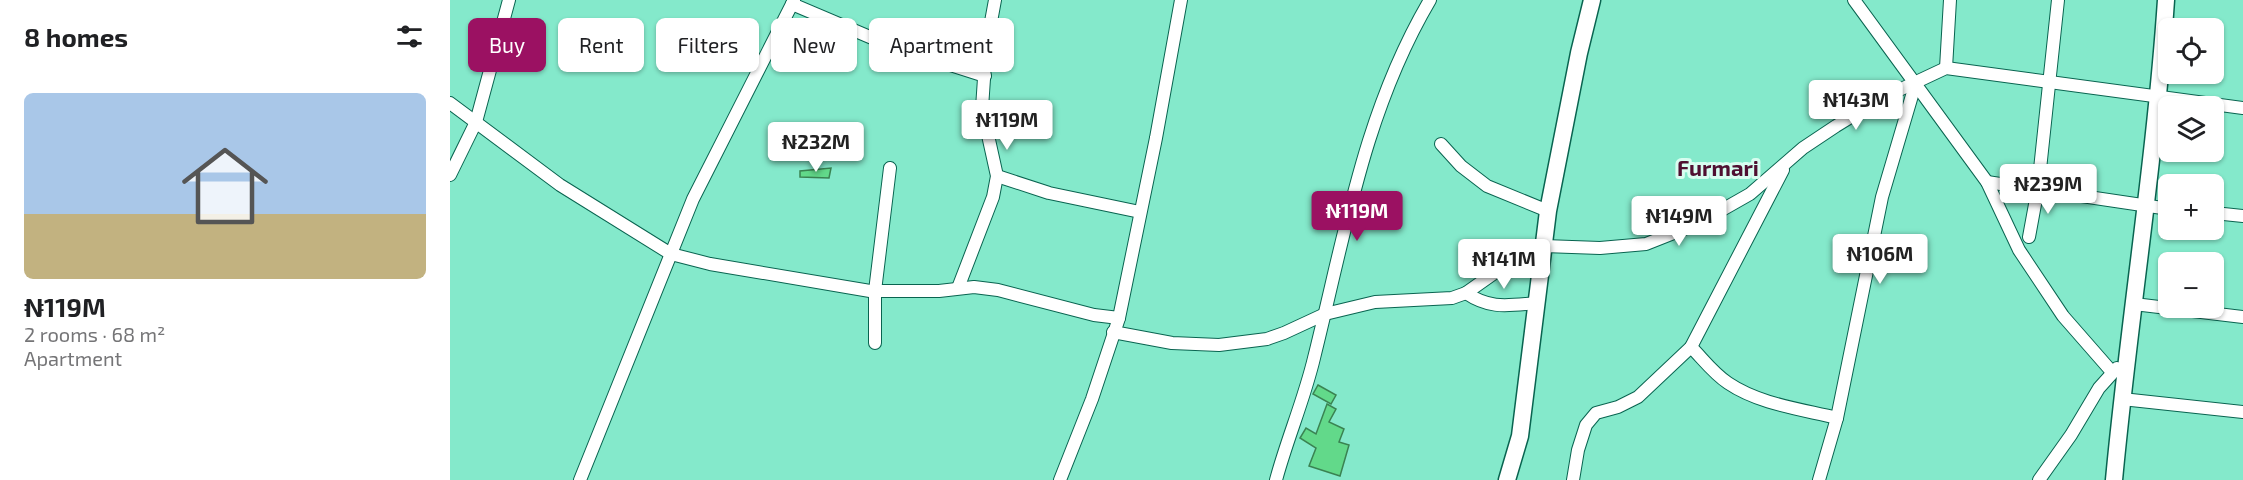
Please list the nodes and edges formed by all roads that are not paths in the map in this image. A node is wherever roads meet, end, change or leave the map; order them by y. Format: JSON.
{"nodes":[{"id":1,"x":509,"y":0,"type":"edge"},
{"id":2,"x":995,"y":0,"type":"edge"},
{"id":3,"x":1181,"y":0,"type":"edge"},
{"id":4,"x":1430,"y":0,"type":"edge"},
{"id":5,"x":1592,"y":0,"type":"edge"},
{"id":6,"x":1854,"y":0,"type":"edge"},
{"id":7,"x":1950,"y":0,"type":"edge"},
{"id":8,"x":2058,"y":0,"type":"edge"},
{"id":9,"x":2166,"y":0,"type":"edge"},
{"id":10,"x":793,"y":2,"type":"edge"},
{"id":11,"x":1946,"y":68,"type":"junction"},
{"id":12,"x":985,"y":76,"type":"junction"},
{"id":13,"x":1916,"y":82,"type":"junction"},
{"id":14,"x":2048,"y":83,"type":"junction"},
{"id":15,"x":2159,"y":96,"type":"joint"},
{"id":16,"x":450,"y":103,"type":"edge"},
{"id":17,"x":2158,"y":105,"type":"edge"},
{"id":18,"x":2224,"y":105,"type":"edge"},
{"id":19,"x":2243,"y":108,"type":"edge"},
{"id":20,"x":476,"y":122,"type":"junction"},
{"id":21,"x":1441,"y":144,"type":"dead end"},
{"id":22,"x":1786,"y":164,"type":"junction"},
{"id":23,"x":890,"y":168,"type":"dead end"},
{"id":24,"x":450,"y":175,"type":"edge"},
{"id":25,"x":997,"y":176,"type":"junction"},
{"id":26,"x":1987,"y":182,"type":"junction"},
{"id":27,"x":2038,"y":188,"type":"junction"},
{"id":28,"x":2147,"y":206,"type":"junction"},
{"id":29,"x":2158,"y":208,"type":"edge"},
{"id":30,"x":1548,"y":211,"type":"junction"},
{"id":31,"x":1140,"y":212,"type":"junction"},
{"id":32,"x":2224,"y":214,"type":"edge"},
{"id":33,"x":2243,"y":216,"type":"edge"},
{"id":34,"x":2029,"y":237,"type":"dead end"},
{"id":35,"x":1544,"y":246,"type":"junction"},
{"id":36,"x":671,"y":254,"type":"junction"},
{"id":37,"x":958,"y":288,"type":"junction"},
{"id":38,"x":875,"y":291,"type":"junction"},
{"id":39,"x":1466,"y":293,"type":"junction"},
{"id":40,"x":1538,"y":303,"type":"junction"},
{"id":41,"x":2134,"y":304,"type":"junction"},
{"id":42,"x":1325,"y":314,"type":"junction"},
{"id":43,"x":2243,"y":317,"type":"edge"},
{"id":44,"x":1119,"y":318,"type":"junction"},
{"id":45,"x":1113,"y":332,"type":"junction"},
{"id":46,"x":875,"y":343,"type":"dead end"},
{"id":47,"x":1691,"y":347,"type":"junction"},
{"id":48,"x":2119,"y":367,"type":"junction"},
{"id":49,"x":2122,"y":399,"type":"junction"},
{"id":50,"x":2243,"y":412,"type":"edge"},
{"id":51,"x":1837,"y":418,"type":"junction"},
{"id":52,"x":580,"y":480,"type":"edge"},
{"id":53,"x":1060,"y":480,"type":"edge"},
{"id":54,"x":1276,"y":480,"type":"edge"},
{"id":55,"x":1508,"y":480,"type":"edge"},
{"id":56,"x":1573,"y":480,"type":"edge"},
{"id":57,"x":1819,"y":480,"type":"edge"},
{"id":58,"x":2039,"y":480,"type":"edge"},
{"id":59,"x":2114,"y":480,"type":"edge"}],
"edges":[{"from":1,"to":20,"type":"street"},
{"from":2,"to":12,"type":"street"},
{"from":3,"to":31,"type":"street"},
{"from":4,"to":42,"type":"street"},
{"from":5,"to":30,"type":"street"},
{"from":6,"to":13,"type":"street"},
{"from":7,"to":11,"type":"street"},
{"from":8,"to":14,"type":"street"},
{"from":9,"to":15,"type":"street"},
{"from":10,"to":12,"type":"street"},
{"from":10,"to":36,"type":"street"},
{"from":11,"to":13,"type":"street"},
{"from":11,"to":14,"type":"street"},
{"from":12,"to":25,"type":"street"},
{"from":13,"to":22,"type":"street"},
{"from":13,"to":26,"type":"street"},
{"from":13,"to":51,"type":"street"},
{"from":14,"to":15,"type":"street"},
{"from":14,"to":27,"type":"street"},
{"from":16,"to":20,"type":"street"},
{"from":17,"to":28,"type":"street"},
{"from":18,"to":19,"type":"street"},
{"from":20,"to":24,"type":"street"},
{"from":20,"to":36,"type":"street"},
{"from":21,"to":30,"type":"street"},
{"from":22,"to":35,"type":"street"},
{"from":22,"to":47,"type":"street"},
{"from":23,"to":38,"type":"street"},
{"from":25,"to":31,"type":"street"},
{"from":25,"to":37,"type":"street"},
{"from":26,"to":27,"type":"street"},
{"from":26,"to":48,"type":"street"},
{"from":27,"to":28,"type":"street"},
{"from":27,"to":34,"type":"street"},
{"from":28,"to":29,"type":"street"},
{"from":28,"to":41,"type":"street"},
{"from":30,"to":35,"type":"street"},
{"from":31,"to":44,"type":"street"},
{"from":32,"to":33,"type":"street"},
{"from":35,"to":39,"type":"street"},
{"from":35,"to":40,"type":"street"},
{"from":36,"to":38,"type":"street"},
{"from":36,"to":52,"type":"street"},
{"from":37,"to":38,"type":"street"},
{"from":37,"to":44,"type":"street"},
{"from":38,"to":46,"type":"street"},
{"from":39,"to":40,"type":"street"},
{"from":39,"to":42,"type":"street"},
{"from":40,"to":55,"type":"street"},
{"from":41,"to":43,"type":"street"},
{"from":41,"to":48,"type":"street"},
{"from":42,"to":45,"type":"street"},
{"from":42,"to":54,"type":"street"},
{"from":44,"to":45,"type":"street"},
{"from":45,"to":53,"type":"street"},
{"from":47,"to":51,"type":"street"},
{"from":47,"to":56,"type":"street"},
{"from":48,"to":49,"type":"street"},
{"from":48,"to":58,"type":"street"},
{"from":49,"to":50,"type":"street"},
{"from":49,"to":59,"type":"street"},
{"from":51,"to":57,"type":"street"}]}
